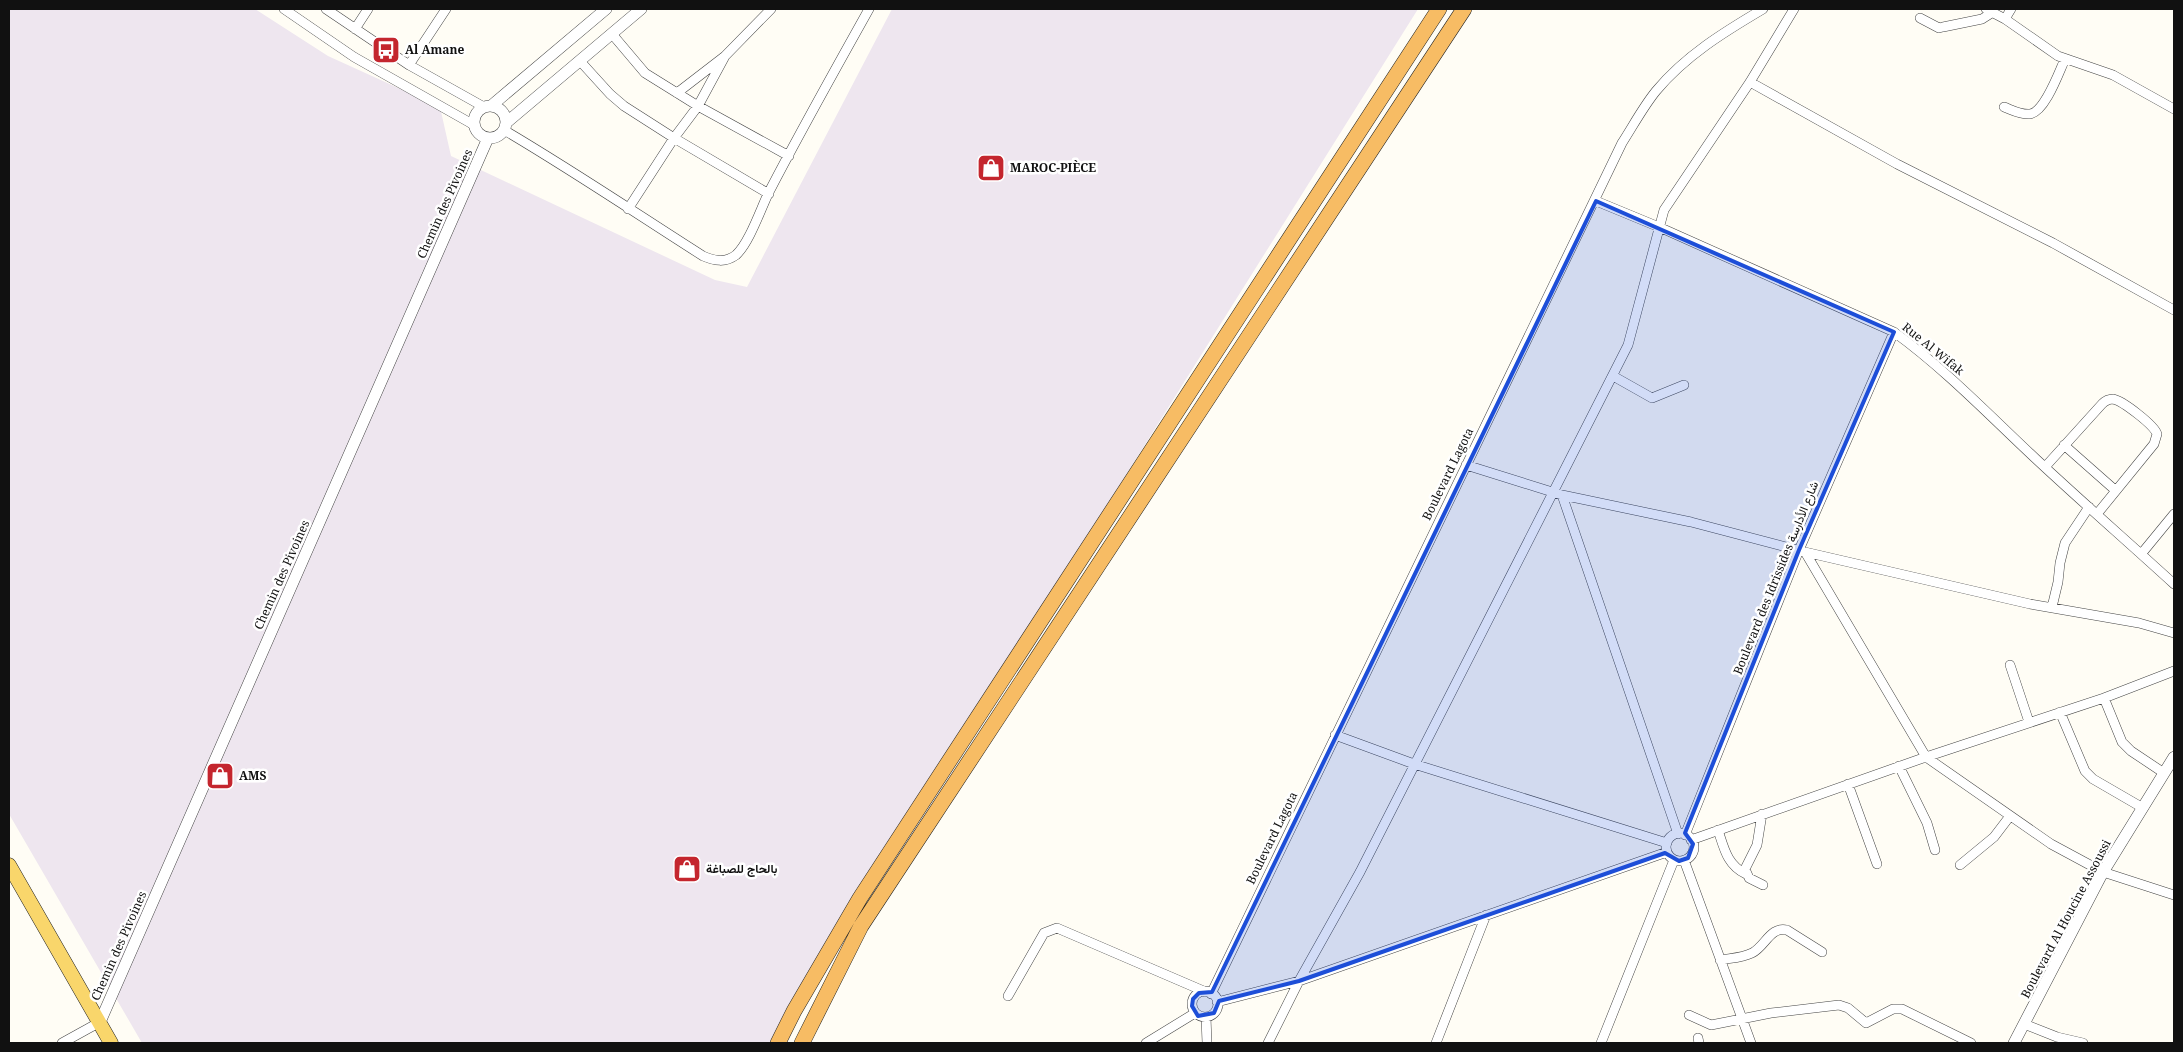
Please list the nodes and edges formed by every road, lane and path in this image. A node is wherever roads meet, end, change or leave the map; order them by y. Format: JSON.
{"nodes":[{"id":1,"x":284,"y":9,"type":"edge"},
{"id":2,"x":326,"y":9,"type":"edge"},
{"id":3,"x":368,"y":9,"type":"edge"},
{"id":4,"x":446,"y":9,"type":"edge"},
{"id":5,"x":606,"y":9,"type":"edge"},
{"id":6,"x":641,"y":9,"type":"edge"},
{"id":7,"x":771,"y":9,"type":"edge"},
{"id":8,"x":869,"y":9,"type":"edge"},
{"id":9,"x":1438,"y":9,"type":"edge"},
{"id":10,"x":1464,"y":9,"type":"edge"},
{"id":11,"x":1763,"y":9,"type":"edge"},
{"id":12,"x":1794,"y":9,"type":"edge"},
{"id":13,"x":2011,"y":9,"type":"edge"},
{"id":14,"x":1989,"y":11,"type":"edge"},
{"id":15,"x":1920,"y":18,"type":"dead end"},
{"id":16,"x":2005,"y":19,"type":"junction"},
{"id":17,"x":355,"y":29,"type":"junction"},
{"id":18,"x":612,"y":34,"type":"junction"},
{"id":19,"x":725,"y":56,"type":"junction"},
{"id":20,"x":2065,"y":59,"type":"junction"},
{"id":21,"x":580,"y":61,"type":"junction"},
{"id":22,"x":409,"y":65,"type":"junction"},
{"id":23,"x":1750,"y":82,"type":"junction"},
{"id":24,"x":678,"y":93,"type":"junction"},
{"id":25,"x":698,"y":106,"type":"junction"},
{"id":26,"x":487,"y":107,"type":"junction"},
{"id":27,"x":2004,"y":108,"type":"dead end"},
{"id":28,"x":2174,"y":109,"type":"edge"},
{"id":29,"x":474,"y":125,"type":"junction"},
{"id":30,"x":505,"y":127,"type":"junction"},
{"id":31,"x":488,"y":138,"type":"junction"},
{"id":32,"x":674,"y":138,"type":"junction"},
{"id":33,"x":789,"y":156,"type":"junction"},
{"id":34,"x":769,"y":194,"type":"junction"},
{"id":35,"x":1596,"y":201,"type":"junction"},
{"id":36,"x":628,"y":209,"type":"junction"},
{"id":37,"x":1659,"y":226,"type":"junction"},
{"id":38,"x":2174,"y":310,"type":"edge"},
{"id":39,"x":1894,"y":332,"type":"junction"},
{"id":40,"x":1613,"y":376,"type":"junction"},
{"id":41,"x":1684,"y":385,"type":"dead end"},
{"id":42,"x":2064,"y":445,"type":"junction"},
{"id":43,"x":1466,"y":465,"type":"junction"},
{"id":44,"x":2044,"y":467,"type":"junction"},
{"id":45,"x":2114,"y":490,"type":"junction"},
{"id":46,"x":1553,"y":492,"type":"junction"},
{"id":47,"x":1562,"y":495,"type":"junction"},
{"id":48,"x":2089,"y":507,"type":"junction"},
{"id":49,"x":2097,"y":514,"type":"junction"},
{"id":50,"x":2174,"y":514,"type":"edge"},
{"id":51,"x":1802,"y":551,"type":"junction"},
{"id":52,"x":2142,"y":553,"type":"junction"},
{"id":53,"x":2174,"y":584,"type":"edge"},
{"id":54,"x":2052,"y":607,"type":"junction"},
{"id":55,"x":2174,"y":633,"type":"edge"},
{"id":56,"x":2010,"y":665,"type":"dead end"},
{"id":57,"x":2174,"y":671,"type":"edge"},
{"id":58,"x":2104,"y":698,"type":"junction"},
{"id":59,"x":2060,"y":712,"type":"junction"},
{"id":60,"x":2029,"y":722,"type":"junction"},
{"id":61,"x":1336,"y":735,"type":"junction"},
{"id":62,"x":1926,"y":757,"type":"junction"},
{"id":63,"x":2174,"y":757,"type":"edge"},
{"id":64,"x":1414,"y":764,"type":"junction"},
{"id":65,"x":1899,"y":766,"type":"junction"},
{"id":66,"x":2164,"y":773,"type":"junction"},
{"id":67,"x":1848,"y":784,"type":"junction"},
{"id":68,"x":2143,"y":808,"type":"junction"},
{"id":69,"x":1762,"y":814,"type":"junction"},
{"id":70,"x":2010,"y":816,"type":"junction"},
{"id":71,"x":1718,"y":830,"type":"junction"},
{"id":72,"x":1684,"y":836,"type":"junction"},
{"id":73,"x":1935,"y":850,"type":"dead end"},
{"id":74,"x":1669,"y":852,"type":"junction"},
{"id":75,"x":1684,"y":860,"type":"junction"},
{"id":76,"x":1877,"y":864,"type":"dead end"},
{"id":77,"x":9,"y":865,"type":"edge"},
{"id":78,"x":1960,"y":865,"type":"dead end"},
{"id":79,"x":2104,"y":872,"type":"junction"},
{"id":80,"x":1746,"y":874,"type":"junction"},
{"id":81,"x":1763,"y":885,"type":"dead end"},
{"id":82,"x":2174,"y":895,"type":"edge"},
{"id":83,"x":1486,"y":915,"type":"junction"},
{"id":84,"x":1822,"y":952,"type":"dead end"},
{"id":85,"x":1720,"y":960,"type":"junction"},
{"id":86,"x":1299,"y":981,"type":"junction"},
{"id":87,"x":1209,"y":993,"type":"junction"},
{"id":88,"x":1008,"y":996,"type":"dead end"},
{"id":89,"x":1217,"y":1002,"type":"junction"},
{"id":90,"x":1195,"y":1013,"type":"junction"},
{"id":91,"x":1689,"y":1015,"type":"dead end"},
{"id":92,"x":1206,"y":1017,"type":"junction"},
{"id":93,"x":1742,"y":1018,"type":"junction"},
{"id":94,"x":100,"y":1022,"type":"junction"},
{"id":95,"x":2024,"y":1024,"type":"junction"},
{"id":96,"x":62,"y":1043,"type":"edge"},
{"id":97,"x":111,"y":1043,"type":"edge"},
{"id":98,"x":778,"y":1043,"type":"edge"},
{"id":99,"x":802,"y":1043,"type":"edge"},
{"id":100,"x":1146,"y":1043,"type":"edge"},
{"id":101,"x":1207,"y":1043,"type":"edge"},
{"id":102,"x":1268,"y":1043,"type":"edge"},
{"id":103,"x":1436,"y":1043,"type":"edge"},
{"id":104,"x":1601,"y":1043,"type":"edge"},
{"id":105,"x":1751,"y":1043,"type":"edge"},
{"id":106,"x":1971,"y":1043,"type":"edge"},
{"id":107,"x":2014,"y":1043,"type":"edge"},
{"id":108,"x":2083,"y":1043,"type":"edge"}],
"edges":[{"from":1,"to":29,"type":"street"},
{"from":2,"to":17,"type":"street"},
{"from":3,"to":17,"type":"street"},
{"from":4,"to":22,"type":"street"},
{"from":5,"to":26,"type":"street"},
{"from":6,"to":18,"type":"street"},
{"from":7,"to":19,"type":"street"},
{"from":8,"to":33,"type":"street"},
{"from":9,"to":98,"type":"highway"},
{"from":10,"to":99,"type":"highway"},
{"from":11,"to":35,"type":"street","name":"Boulevard Lagota"},
{"from":12,"to":23,"type":"street"},
{"from":13,"to":16,"type":"street"},
{"from":14,"to":15,"type":"street"},
{"from":14,"to":16,"type":"street"},
{"from":16,"to":20,"type":"street"},
{"from":17,"to":22,"type":"street"},
{"from":18,"to":21,"type":"street"},
{"from":18,"to":24,"type":"street"},
{"from":19,"to":24,"type":"street"},
{"from":19,"to":25,"type":"street"},
{"from":20,"to":27,"type":"street"},
{"from":20,"to":28,"type":"street"},
{"from":21,"to":30,"type":"street"},
{"from":21,"to":32,"type":"street"},
{"from":22,"to":26,"type":"street"},
{"from":23,"to":37,"type":"street"},
{"from":23,"to":38,"type":"street"},
{"from":24,"to":25,"type":"street"},
{"from":25,"to":32,"type":"street"},
{"from":25,"to":33,"type":"street"},
{"from":26,"to":29,"type":"street"},
{"from":26,"to":30,"type":"street"},
{"from":29,"to":31,"type":"street"},
{"from":30,"to":31,"type":"street"},
{"from":30,"to":36,"type":"street"},
{"from":31,"to":94,"type":"street","name":"Chemin des Pivoines"},
{"from":32,"to":34,"type":"street"},
{"from":32,"to":36,"type":"street"},
{"from":33,"to":34,"type":"street"},
{"from":34,"to":36,"type":"street"},
{"from":35,"to":37,"type":"street","name":"Rue Al Wifak"},
{"from":35,"to":43,"type":"street","name":"Boulevard Lagota"},
{"from":37,"to":39,"type":"street","name":"Rue Al Wifak"},
{"from":37,"to":40,"type":"street"},
{"from":39,"to":44,"type":"street","name":"Rue Al Wifak"},
{"from":39,"to":51,"type":"street","name":"Boulevard des Idrissides شارع الأدارسة"},
{"from":40,"to":41,"type":"street"},
{"from":40,"to":46,"type":"street"},
{"from":42,"to":44,"type":"street"},
{"from":42,"to":45,"type":"street"},
{"from":42,"to":45,"type":"street"},
{"from":43,"to":46,"type":"street"},
{"from":43,"to":61,"type":"street","name":"Boulevard Lagota"},
{"from":44,"to":48,"type":"street","name":"Rue Al Wifak"},
{"from":45,"to":49,"type":"street"},
{"from":46,"to":47,"type":"street"},
{"from":46,"to":64,"type":"street"},
{"from":47,"to":51,"type":"street"},
{"from":47,"to":72,"type":"street"},
{"from":48,"to":49,"type":"street","name":"Rue Al Wifak"},
{"from":48,"to":54,"type":"street"},
{"from":49,"to":52,"type":"street","name":"Rue Al Wifak"},
{"from":50,"to":52,"type":"street"},
{"from":51,"to":54,"type":"street"},
{"from":51,"to":62,"type":"street"},
{"from":51,"to":72,"type":"street","name":"Boulevard des Idrissides شارع الأدارسة"},
{"from":52,"to":53,"type":"street","name":"Rue Al Wifak"},
{"from":54,"to":55,"type":"street"},
{"from":56,"to":60,"type":"street"},
{"from":57,"to":58,"type":"street"},
{"from":58,"to":59,"type":"street"},
{"from":58,"to":66,"type":"street"},
{"from":59,"to":60,"type":"street"},
{"from":59,"to":68,"type":"street"},
{"from":60,"to":62,"type":"street"},
{"from":61,"to":64,"type":"street"},
{"from":61,"to":87,"type":"street","name":"Boulevard Lagota"},
{"from":62,"to":65,"type":"street"},
{"from":62,"to":70,"type":"street"},
{"from":63,"to":66,"type":"street","name":"Boulevard Al Houcine Assoussi"},
{"from":64,"to":74,"type":"street"},
{"from":64,"to":86,"type":"street"},
{"from":65,"to":67,"type":"street"},
{"from":65,"to":73,"type":"street"},
{"from":66,"to":68,"type":"street","name":"Boulevard Al Houcine Assoussi"},
{"from":67,"to":69,"type":"street"},
{"from":67,"to":76,"type":"street"},
{"from":68,"to":79,"type":"street","name":"Boulevard Al Houcine Assoussi"},
{"from":69,"to":71,"type":"street"},
{"from":69,"to":80,"type":"street"},
{"from":70,"to":78,"type":"street"},
{"from":70,"to":79,"type":"street"},
{"from":71,"to":72,"type":"street"},
{"from":71,"to":80,"type":"street"},
{"from":72,"to":74,"type":"street"},
{"from":72,"to":75,"type":"street"},
{"from":74,"to":75,"type":"street"},
{"from":74,"to":83,"type":"street"},
{"from":74,"to":104,"type":"street"},
{"from":75,"to":85,"type":"street"},
{"from":77,"to":94,"type":"main road"},
{"from":79,"to":82,"type":"street"},
{"from":79,"to":95,"type":"street","name":"Boulevard Al Houcine Assoussi"},
{"from":80,"to":81,"type":"street"},
{"from":83,"to":86,"type":"street"},
{"from":83,"to":103,"type":"street"},
{"from":84,"to":85,"type":"street"},
{"from":85,"to":93,"type":"street"},
{"from":86,"to":89,"type":"street"},
{"from":86,"to":102,"type":"street"},
{"from":87,"to":88,"type":"street"},
{"from":87,"to":89,"type":"street"},
{"from":87,"to":90,"type":"street"},
{"from":89,"to":92,"type":"street"},
{"from":90,"to":92,"type":"street"},
{"from":90,"to":100,"type":"street"},
{"from":91,"to":93,"type":"street"},
{"from":92,"to":101,"type":"street"},
{"from":93,"to":105,"type":"street"},
{"from":93,"to":106,"type":"street"},
{"from":94,"to":96,"type":"street"},
{"from":94,"to":97,"type":"main road"},
{"from":95,"to":107,"type":"street","name":"Boulevard Al Houcine Assoussi"},
{"from":95,"to":108,"type":"street"}]}
